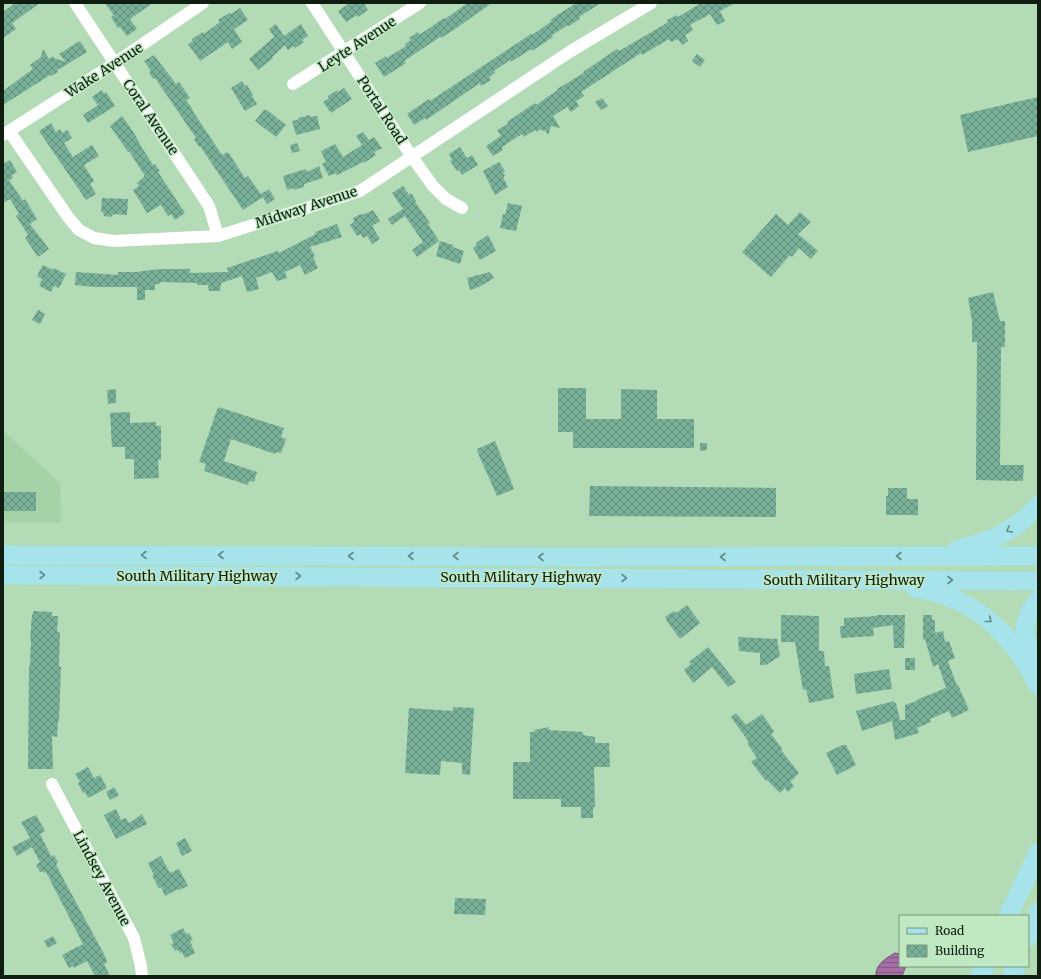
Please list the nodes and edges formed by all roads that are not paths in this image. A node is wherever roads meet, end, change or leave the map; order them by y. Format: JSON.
{"nodes":[{"id":1,"x":76,"y":3,"type":"edge"},
{"id":2,"x":203,"y":3,"type":"edge"},
{"id":3,"x":312,"y":3,"type":"edge"},
{"id":4,"x":420,"y":3,"type":"edge"},
{"id":5,"x":651,"y":3,"type":"edge"},
{"id":6,"x":345,"y":52,"type":"junction"},
{"id":7,"x":115,"y":63,"type":"junction"},
{"id":8,"x":293,"y":84,"type":"dead end"},
{"id":9,"x":6,"y":133,"type":"edge"},
{"id":10,"x":412,"y":157,"type":"junction"},
{"id":11,"x":462,"y":208,"type":"dead end"},
{"id":12,"x":218,"y":236,"type":"junction"},
{"id":13,"x":1038,"y":505,"type":"edge"},
{"id":14,"x":3,"y":555,"type":"edge"},
{"id":15,"x":938,"y":556,"type":"junction"},
{"id":16,"x":1038,"y":556,"type":"edge"},
{"id":17,"x":3,"y":575,"type":"edge"},
{"id":18,"x":846,"y":580,"type":"junction"},
{"id":19,"x":1038,"y":581,"type":"edge"},
{"id":20,"x":1038,"y":600,"type":"edge"},
{"id":21,"x":1038,"y":662,"type":"edge"},
{"id":22,"x":1038,"y":685,"type":"edge"},
{"id":23,"x":52,"y":784,"type":"dead end"},
{"id":24,"x":1038,"y":853,"type":"edge"},
{"id":25,"x":1038,"y":877,"type":"edge"},
{"id":26,"x":1038,"y":912,"type":"edge"},
{"id":27,"x":1009,"y":914,"type":"edge"},
{"id":28,"x":1029,"y":934,"type":"edge"},
{"id":29,"x":984,"y":967,"type":"edge"},
{"id":30,"x":142,"y":976,"type":"edge"},
{"id":31,"x":980,"y":976,"type":"edge"}],
"edges":[{"from":1,"to":7,"type":"street","name":"Coral Avenue"},
{"from":2,"to":7,"type":"street","name":"Wake Avenue"},
{"from":3,"to":6,"type":"street","name":"Portal Road"},
{"from":4,"to":6,"type":"street","name":"Leyte Avenue"},
{"from":5,"to":10,"type":"street","name":"Midway Avenue"},
{"from":6,"to":8,"type":"street","name":"Leyte Avenue"},
{"from":6,"to":10,"type":"street","name":"Portal Road"},
{"from":7,"to":9,"type":"street","name":"Wake Avenue"},
{"from":7,"to":12,"type":"street","name":"Coral Avenue"},
{"from":9,"to":12,"type":"street","name":"Midway Avenue"},
{"from":10,"to":11,"type":"street","name":"Portal Road"},
{"from":10,"to":12,"type":"street","name":"Midway Avenue"},
{"from":13,"to":15,"type":"main road","one_way":true},
{"from":15,"to":14,"type":"main road","name":"South Military Highway","one_way":true},
{"from":15,"to":16,"type":"main road","name":"South Military Highway"},
{"from":17,"to":18,"type":"main road","name":"South Military Highway","one_way":true},
{"from":18,"to":19,"type":"main road","name":"South Military Highway","one_way":true},
{"from":18,"to":22,"type":"main road","one_way":true},
{"from":20,"to":21,"type":"main road"},
{"from":23,"to":30,"type":"street","name":"Lindsey Avenue"},
{"from":24,"to":27,"type":"main road"},
{"from":25,"to":27,"type":"main road"},
{"from":26,"to":28,"type":"main road"},
{"from":29,"to":31,"type":"main road"}]}
